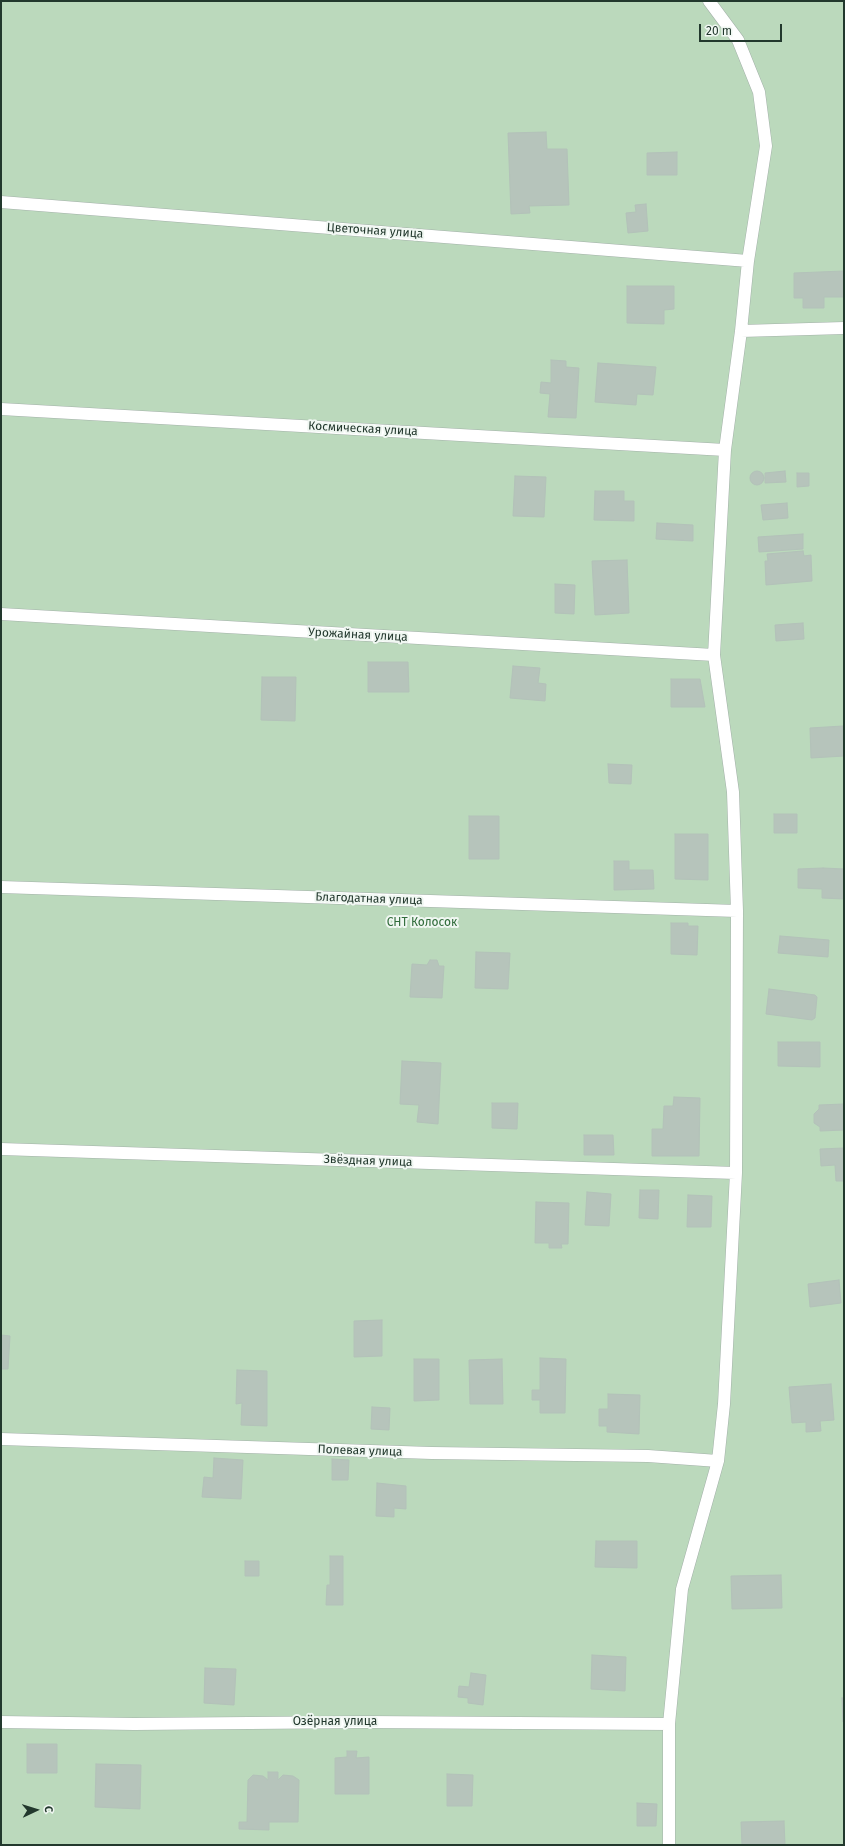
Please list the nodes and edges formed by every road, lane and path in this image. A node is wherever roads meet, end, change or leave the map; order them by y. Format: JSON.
{"nodes":[{"id":1,"x":709,"y":1,"type":"edge"},
{"id":2,"x":1,"y":202,"type":"edge"},
{"id":3,"x":748,"y":261,"type":"junction"},
{"id":4,"x":844,"y":328,"type":"edge"},
{"id":5,"x":741,"y":331,"type":"junction"},
{"id":6,"x":1,"y":409,"type":"edge"},
{"id":7,"x":725,"y":450,"type":"junction"},
{"id":8,"x":1,"y":614,"type":"edge"},
{"id":9,"x":714,"y":655,"type":"junction"},
{"id":10,"x":1,"y":887,"type":"edge"},
{"id":11,"x":737,"y":911,"type":"junction"},
{"id":12,"x":1,"y":1149,"type":"edge"},
{"id":13,"x":736,"y":1173,"type":"junction"},
{"id":14,"x":1,"y":1439,"type":"edge"},
{"id":15,"x":718,"y":1461,"type":"junction"},
{"id":16,"x":1,"y":1722,"type":"edge"},
{"id":17,"x":669,"y":1724,"type":"junction"},
{"id":18,"x":669,"y":1845,"type":"edge"}],
"edges":[{"from":1,"to":3,"type":"street"},
{"from":2,"to":3,"type":"street","name":"Цветочная улица"},
{"from":3,"to":5,"type":"street"},
{"from":4,"to":5,"type":"street"},
{"from":5,"to":7,"type":"street"},
{"from":6,"to":7,"type":"street","name":"Космическая улица"},
{"from":7,"to":9,"type":"street"},
{"from":8,"to":9,"type":"street","name":"Урожайная улица"},
{"from":9,"to":11,"type":"street"},
{"from":10,"to":11,"type":"street","name":"Благодатная улица"},
{"from":11,"to":13,"type":"street"},
{"from":12,"to":13,"type":"street","name":"Звёздная улица"},
{"from":13,"to":15,"type":"street"},
{"from":14,"to":15,"type":"street","name":"Полевая улица"},
{"from":15,"to":17,"type":"street"},
{"from":16,"to":17,"type":"street","name":"Озёрная улица"},
{"from":17,"to":18,"type":"street"}]}
